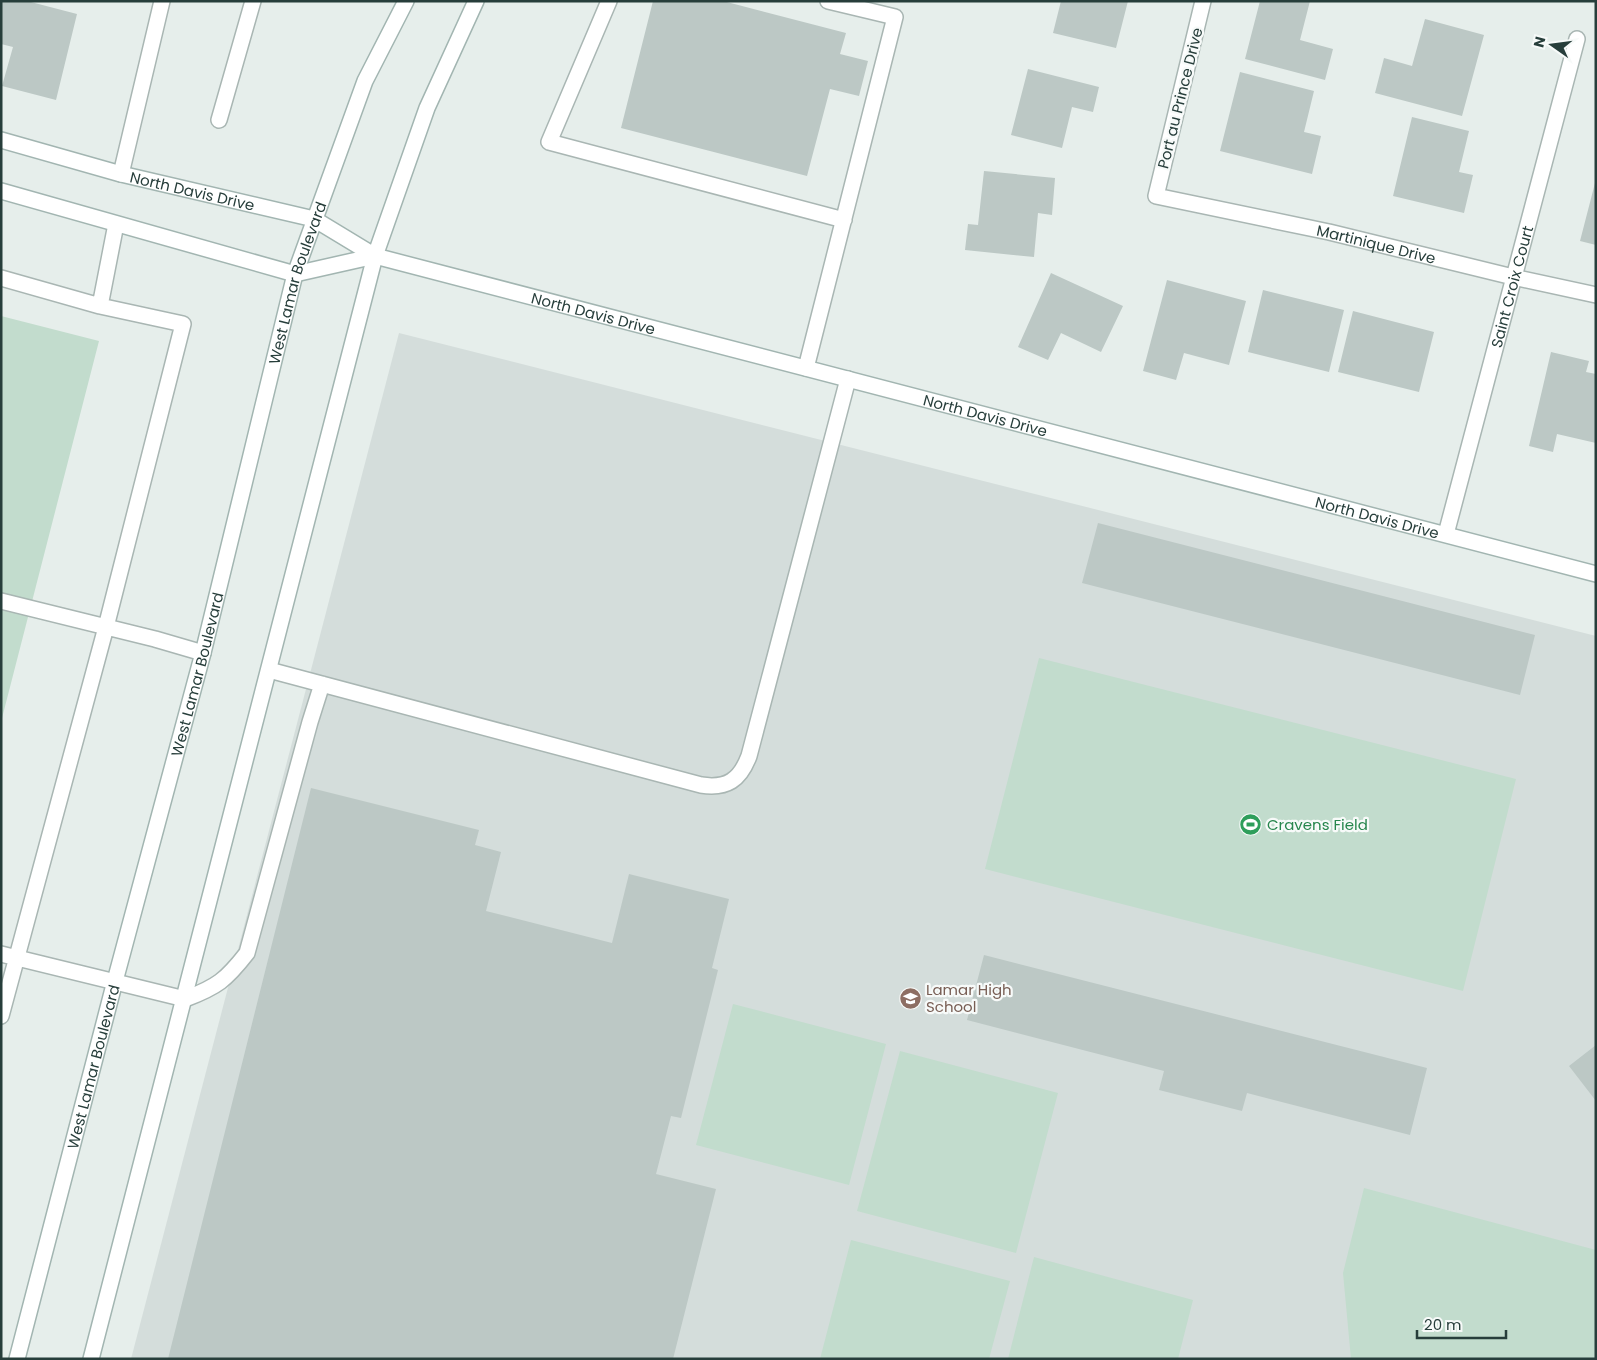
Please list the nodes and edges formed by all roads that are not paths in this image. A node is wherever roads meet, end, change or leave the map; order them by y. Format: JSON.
{"nodes":[{"id":1,"x":162,"y":1,"type":"edge"},
{"id":2,"x":253,"y":1,"type":"edge"},
{"id":3,"x":406,"y":1,"type":"edge"},
{"id":4,"x":476,"y":1,"type":"edge"},
{"id":5,"x":609,"y":1,"type":"edge"},
{"id":6,"x":828,"y":1,"type":"edge"},
{"id":7,"x":1204,"y":1,"type":"edge"},
{"id":8,"x":1577,"y":39,"type":"dead end"},
{"id":9,"x":219,"y":120,"type":"dead end"},
{"id":10,"x":1,"y":140,"type":"edge"},
{"id":11,"x":121,"y":174,"type":"junction"},
{"id":12,"x":1,"y":191,"type":"edge"},
{"id":13,"x":1156,"y":196,"type":"joint"},
{"id":14,"x":314,"y":219,"type":"junction"},
{"id":15,"x":844,"y":220,"type":"junction"},
{"id":16,"x":116,"y":224,"type":"junction"},
{"id":17,"x":375,"y":256,"type":"junction"},
{"id":18,"x":295,"y":274,"type":"junction"},
{"id":19,"x":1513,"y":277,"type":"junction"},
{"id":20,"x":1,"y":278,"type":"edge"},
{"id":21,"x":1596,"y":295,"type":"edge"},
{"id":22,"x":100,"y":306,"type":"junction"},
{"id":23,"x":806,"y":368,"type":"junction"},
{"id":24,"x":848,"y":379,"type":"junction"},
{"id":25,"x":1446,"y":534,"type":"junction"},
{"id":26,"x":1596,"y":574,"type":"edge"},
{"id":27,"x":1,"y":601,"type":"edge"},
{"id":28,"x":106,"y":627,"type":"junction"},
{"id":29,"x":202,"y":653,"type":"junction"},
{"id":30,"x":270,"y":670,"type":"junction"},
{"id":31,"x":322,"y":684,"type":"junction"},
{"id":32,"x":1,"y":954,"type":"edge"},
{"id":33,"x":17,"y":958,"type":"junction"},
{"id":34,"x":115,"y":981,"type":"junction"},
{"id":35,"x":185,"y":999,"type":"junction"},
{"id":36,"x":1,"y":1016,"type":"edge"},
{"id":37,"x":16,"y":1359,"type":"edge"},
{"id":38,"x":91,"y":1359,"type":"edge"}],
"edges":[{"from":1,"to":11,"type":"street"},
{"from":2,"to":9,"type":"street"},
{"from":3,"to":14,"type":"street","name":"West Lamar Boulevard"},
{"from":4,"to":17,"type":"street"},
{"from":5,"to":15,"type":"street"},
{"from":6,"to":15,"type":"street"},
{"from":7,"to":13,"type":"street","name":"Port au Prince Drive"},
{"from":8,"to":19,"type":"street","name":"Saint Croix Court"},
{"from":10,"to":11,"type":"street","name":"North Davis Drive"},
{"from":11,"to":14,"type":"street","name":"North Davis Drive"},
{"from":12,"to":16,"type":"street","name":"North Davis Drive"},
{"from":13,"to":19,"type":"street","name":"Martinique Drive"},
{"from":14,"to":17,"type":"street","name":"North Davis Drive"},
{"from":14,"to":18,"type":"street","name":"West Lamar Boulevard"},
{"from":15,"to":23,"type":"street"},
{"from":16,"to":18,"type":"street","name":"North Davis Drive"},
{"from":16,"to":22,"type":"street"},
{"from":17,"to":18,"type":"street","name":"North Davis Drive"},
{"from":17,"to":23,"type":"street","name":"North Davis Drive"},
{"from":17,"to":30,"type":"street"},
{"from":18,"to":29,"type":"street","name":"West Lamar Boulevard"},
{"from":19,"to":21,"type":"street","name":"Martinique Drive"},
{"from":19,"to":25,"type":"street","name":"Saint Croix Court"},
{"from":20,"to":22,"type":"street"},
{"from":22,"to":28,"type":"street"},
{"from":23,"to":24,"type":"street","name":"North Davis Drive"},
{"from":24,"to":25,"type":"street","name":"North Davis Drive"},
{"from":24,"to":31,"type":"street"},
{"from":25,"to":26,"type":"street","name":"North Davis Drive"},
{"from":27,"to":28,"type":"street"},
{"from":28,"to":29,"type":"street"},
{"from":28,"to":33,"type":"street"},
{"from":29,"to":34,"type":"street","name":"West Lamar Boulevard"},
{"from":30,"to":31,"type":"street"},
{"from":30,"to":35,"type":"street"},
{"from":31,"to":35,"type":"street"},
{"from":32,"to":33,"type":"street"},
{"from":33,"to":34,"type":"street"},
{"from":33,"to":36,"type":"street"},
{"from":34,"to":35,"type":"street"},
{"from":34,"to":37,"type":"street","name":"West Lamar Boulevard"},
{"from":35,"to":38,"type":"street"}]}
